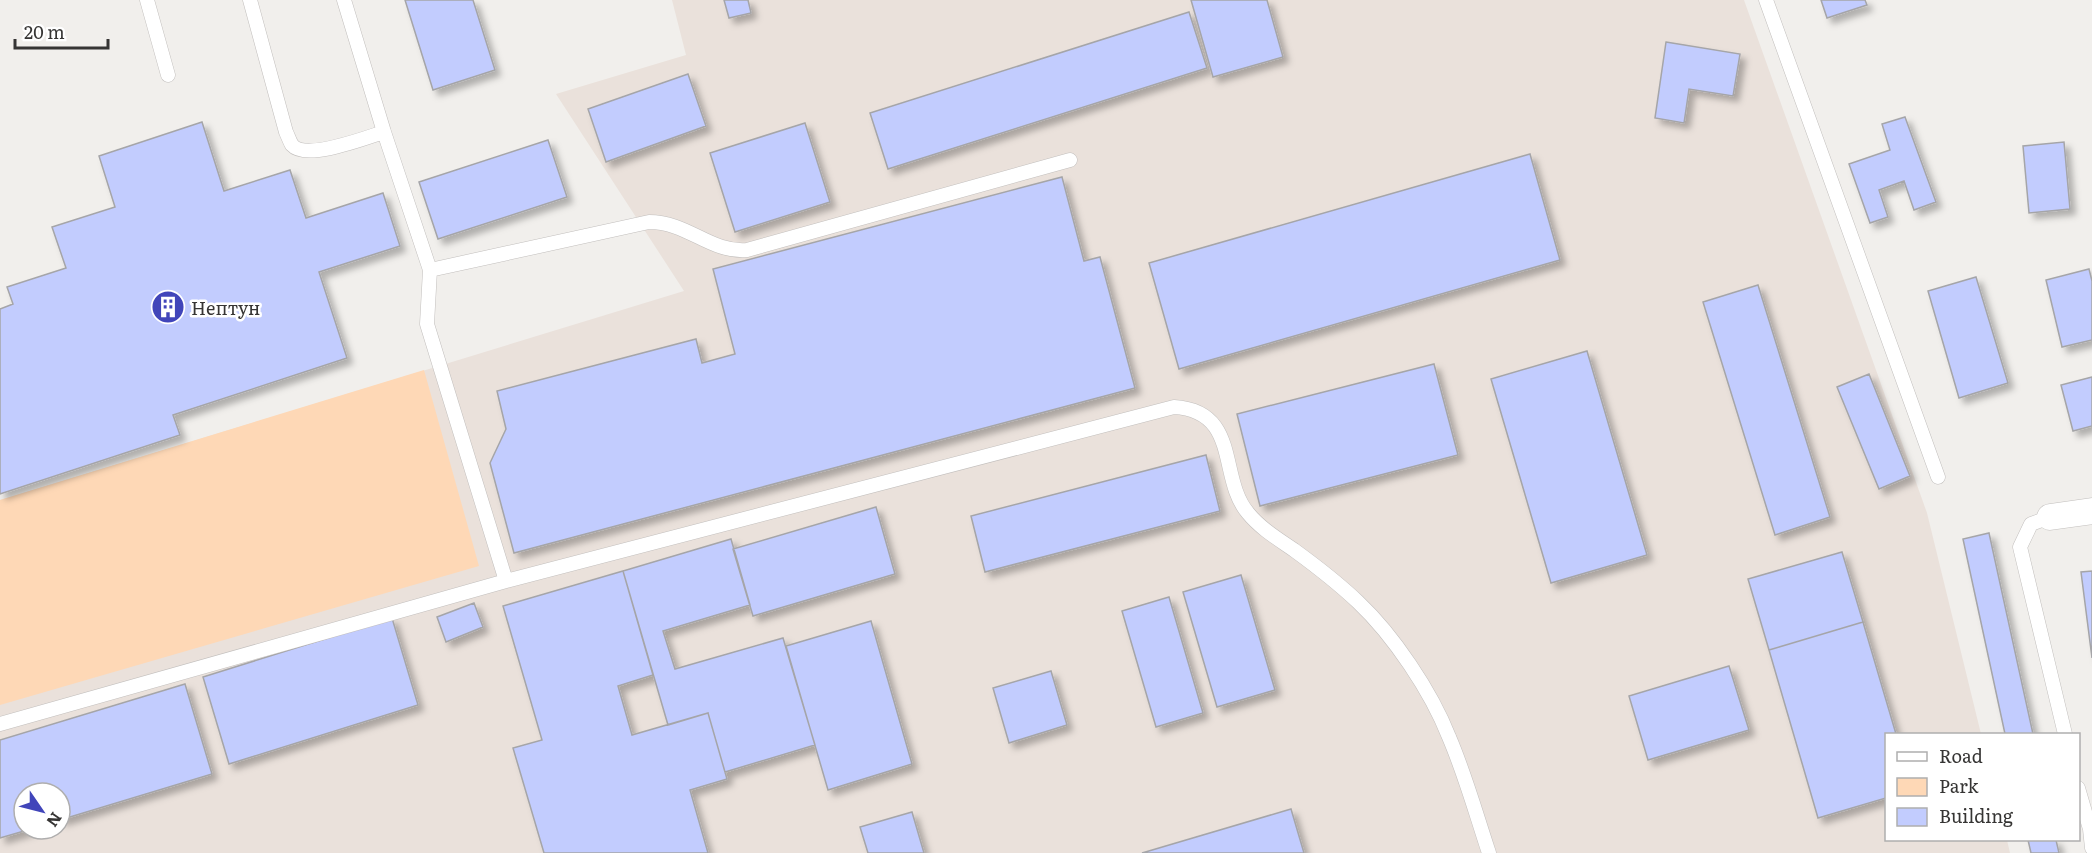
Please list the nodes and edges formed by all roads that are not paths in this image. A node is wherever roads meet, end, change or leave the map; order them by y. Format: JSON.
{"nodes":[{"id":1,"x":147,"y":0,"type":"edge"},
{"id":2,"x":250,"y":0,"type":"edge"},
{"id":3,"x":344,"y":0,"type":"edge"},
{"id":4,"x":1766,"y":0,"type":"edge"},
{"id":5,"x":168,"y":75,"type":"dead end"},
{"id":6,"x":384,"y":132,"type":"junction"},
{"id":7,"x":1071,"y":160,"type":"dead end"},
{"id":8,"x":430,"y":270,"type":"junction"},
{"id":9,"x":1938,"y":477,"type":"dead end"},
{"id":10,"x":2092,"y":511,"type":"edge"},
{"id":11,"x":2050,"y":517,"type":"joint"},
{"id":12,"x":506,"y":581,"type":"junction"},
{"id":13,"x":0,"y":724,"type":"edge"},
{"id":14,"x":2065,"y":733,"type":"edge"},
{"id":15,"x":2080,"y":792,"type":"edge"},
{"id":16,"x":2092,"y":848,"type":"edge"},
{"id":17,"x":1489,"y":853,"type":"edge"}],
"edges":[{"from":1,"to":5,"type":"lane"},
{"from":2,"to":6,"type":"lane"},
{"from":3,"to":6,"type":"lane"},
{"from":4,"to":9,"type":"lane"},
{"from":6,"to":8,"type":"lane"},
{"from":7,"to":8,"type":"lane"},
{"from":8,"to":12,"type":"lane"},
{"from":10,"to":11,"type":"street"},
{"from":11,"to":14,"type":"lane"},
{"from":12,"to":13,"type":"lane"},
{"from":12,"to":17,"type":"lane"},
{"from":15,"to":16,"type":"lane"}]}
